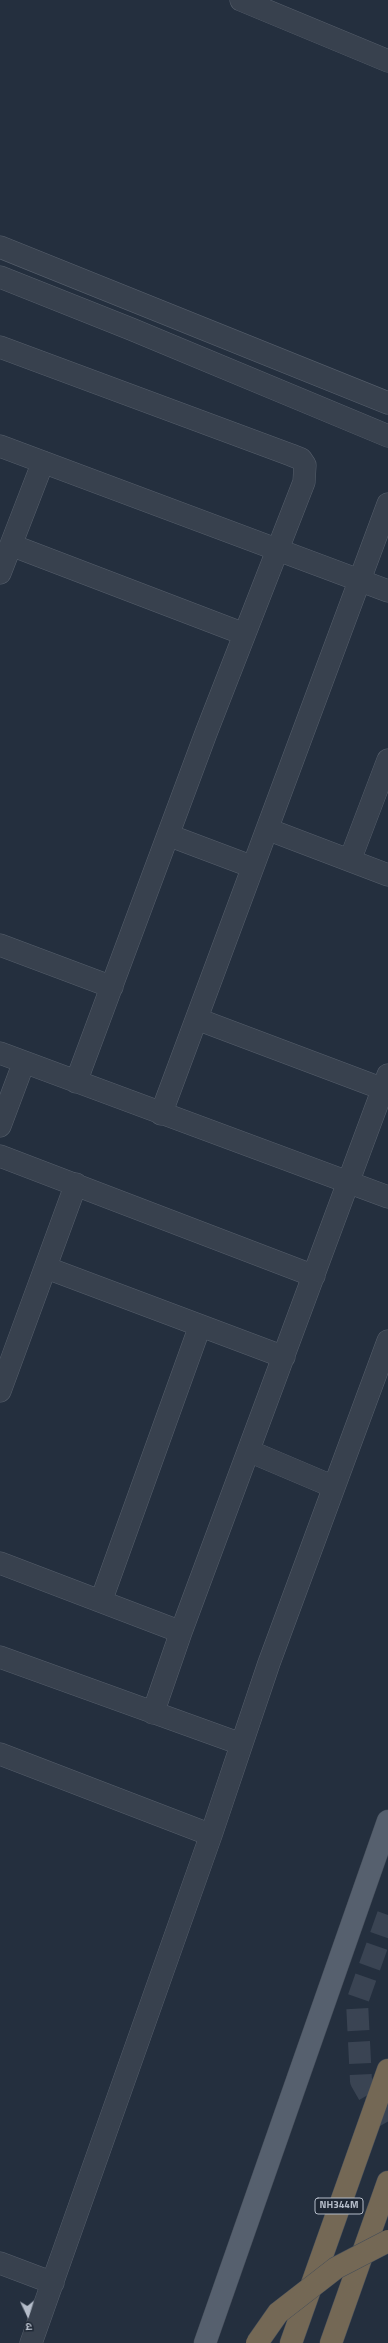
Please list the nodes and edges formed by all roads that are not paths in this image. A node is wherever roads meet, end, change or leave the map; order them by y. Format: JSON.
{"nodes":[{"id":1,"x":241,"y":0,"type":"edge"},
{"id":2,"x":388,"y":60,"type":"edge"},
{"id":3,"x":0,"y":247,"type":"edge"},
{"id":4,"x":0,"y":277,"type":"edge"},
{"id":5,"x":0,"y":347,"type":"edge"},
{"id":6,"x":388,"y":403,"type":"edge"},
{"id":7,"x":388,"y":436,"type":"edge"},
{"id":8,"x":0,"y":446,"type":"edge"},
{"id":9,"x":43,"y":462,"type":"junction"},
{"id":10,"x":388,"y":504,"type":"edge"},
{"id":11,"x":11,"y":545,"type":"junction"},
{"id":12,"x":276,"y":549,"type":"junction"},
{"id":13,"x":0,"y":573,"type":"edge"},
{"id":14,"x":360,"y":581,"type":"junction"},
{"id":15,"x":388,"y":591,"type":"edge"},
{"id":16,"x":244,"y":634,"type":"junction"},
{"id":17,"x":386,"y":772,"type":"edge"},
{"id":18,"x":267,"y":829,"type":"junction"},
{"id":19,"x":168,"y":835,"type":"junction"},
{"id":20,"x":350,"y":860,"type":"junction"},
{"id":21,"x":253,"y":867,"type":"junction"},
{"id":22,"x":388,"y":875,"type":"edge"},
{"id":23,"x":0,"y":945,"type":"edge"},
{"id":24,"x":112,"y":987,"type":"junction"},
{"id":25,"x":197,"y":1019,"type":"junction"},
{"id":26,"x":0,"y":1053,"type":"edge"},
{"id":27,"x":24,"y":1062,"type":"junction"},
{"id":28,"x":76,"y":1082,"type":"junction"},
{"id":29,"x":385,"y":1082,"type":"edge"},
{"id":30,"x":161,"y":1114,"type":"junction"},
{"id":31,"x":0,"y":1126,"type":"edge"},
{"id":32,"x":0,"y":1156,"type":"edge"},
{"id":33,"x":348,"y":1182,"type":"junction"},
{"id":34,"x":76,"y":1184,"type":"junction"},
{"id":35,"x":388,"y":1197,"type":"edge"},
{"id":36,"x":47,"y":1268,"type":"junction"},
{"id":37,"x":314,"y":1276,"type":"junction"},
{"id":38,"x":200,"y":1326,"type":"junction"},
{"id":39,"x":388,"y":1341,"type":"edge"},
{"id":40,"x":284,"y":1357,"type":"junction"},
{"id":41,"x":0,"y":1391,"type":"edge"},
{"id":42,"x":249,"y":1451,"type":"junction"},
{"id":43,"x":334,"y":1487,"type":"junction"},
{"id":44,"x":0,"y":1563,"type":"edge"},
{"id":45,"x":101,"y":1601,"type":"junction"},
{"id":46,"x":181,"y":1632,"type":"junction"},
{"id":47,"x":0,"y":1657,"type":"edge"},
{"id":48,"x":153,"y":1713,"type":"junction"},
{"id":49,"x":241,"y":1744,"type":"junction"},
{"id":50,"x":0,"y":1754,"type":"edge"},
{"id":51,"x":388,"y":1821,"type":"edge"},
{"id":52,"x":211,"y":1835,"type":"junction"},
{"id":53,"x":388,"y":2070,"type":"edge"},
{"id":54,"x":388,"y":2182,"type":"edge"},
{"id":55,"x":388,"y":2241,"type":"edge"},
{"id":56,"x":0,"y":2263,"type":"edge"},
{"id":57,"x":53,"y":2283,"type":"junction"},
{"id":58,"x":31,"y":2343,"type":"edge"},
{"id":59,"x":205,"y":2343,"type":"edge"},
{"id":60,"x":257,"y":2343,"type":"edge"},
{"id":61,"x":291,"y":2343,"type":"edge"},
{"id":62,"x":331,"y":2343,"type":"edge"}],
"edges":[{"from":1,"to":2,"type":"street"},
{"from":3,"to":6,"type":"street"},
{"from":4,"to":7,"type":"street"},
{"from":5,"to":12,"type":"street"},
{"from":8,"to":9,"type":"street"},
{"from":9,"to":11,"type":"street"},
{"from":9,"to":12,"type":"street"},
{"from":10,"to":14,"type":"street"},
{"from":11,"to":13,"type":"street"},
{"from":11,"to":16,"type":"street"},
{"from":12,"to":14,"type":"street"},
{"from":12,"to":16,"type":"street"},
{"from":14,"to":15,"type":"street"},
{"from":14,"to":18,"type":"street"},
{"from":16,"to":19,"type":"street"},
{"from":17,"to":20,"type":"street"},
{"from":18,"to":20,"type":"street"},
{"from":18,"to":21,"type":"street"},
{"from":19,"to":21,"type":"street"},
{"from":19,"to":24,"type":"street"},
{"from":20,"to":22,"type":"street"},
{"from":21,"to":25,"type":"street"},
{"from":23,"to":24,"type":"street"},
{"from":24,"to":28,"type":"street"},
{"from":25,"to":29,"type":"street"},
{"from":25,"to":30,"type":"street"},
{"from":26,"to":27,"type":"street"},
{"from":27,"to":28,"type":"street"},
{"from":27,"to":31,"type":"street"},
{"from":28,"to":30,"type":"street"},
{"from":29,"to":33,"type":"street"},
{"from":30,"to":33,"type":"street"},
{"from":32,"to":34,"type":"street"},
{"from":33,"to":35,"type":"street"},
{"from":33,"to":37,"type":"street"},
{"from":34,"to":36,"type":"street"},
{"from":34,"to":37,"type":"street"},
{"from":36,"to":38,"type":"street"},
{"from":36,"to":41,"type":"street"},
{"from":37,"to":40,"type":"street"},
{"from":38,"to":40,"type":"street"},
{"from":38,"to":45,"type":"street"},
{"from":39,"to":43,"type":"street"},
{"from":40,"to":42,"type":"street"},
{"from":42,"to":43,"type":"street"},
{"from":42,"to":46,"type":"street"},
{"from":43,"to":49,"type":"street"},
{"from":44,"to":45,"type":"street"},
{"from":45,"to":46,"type":"street"},
{"from":46,"to":48,"type":"street"},
{"from":47,"to":48,"type":"street"},
{"from":48,"to":49,"type":"street"},
{"from":49,"to":52,"type":"street"},
{"from":50,"to":52,"type":"street"},
{"from":51,"to":59,"type":"main road"},
{"from":52,"to":57,"type":"street"},
{"from":53,"to":61,"type":"highway","number":"NH344M"},
{"from":54,"to":62,"type":"highway","number":"NH344M"},
{"from":55,"to":60,"type":"highway","bridge":true},
{"from":56,"to":57,"type":"street"},
{"from":57,"to":58,"type":"street"}]}
